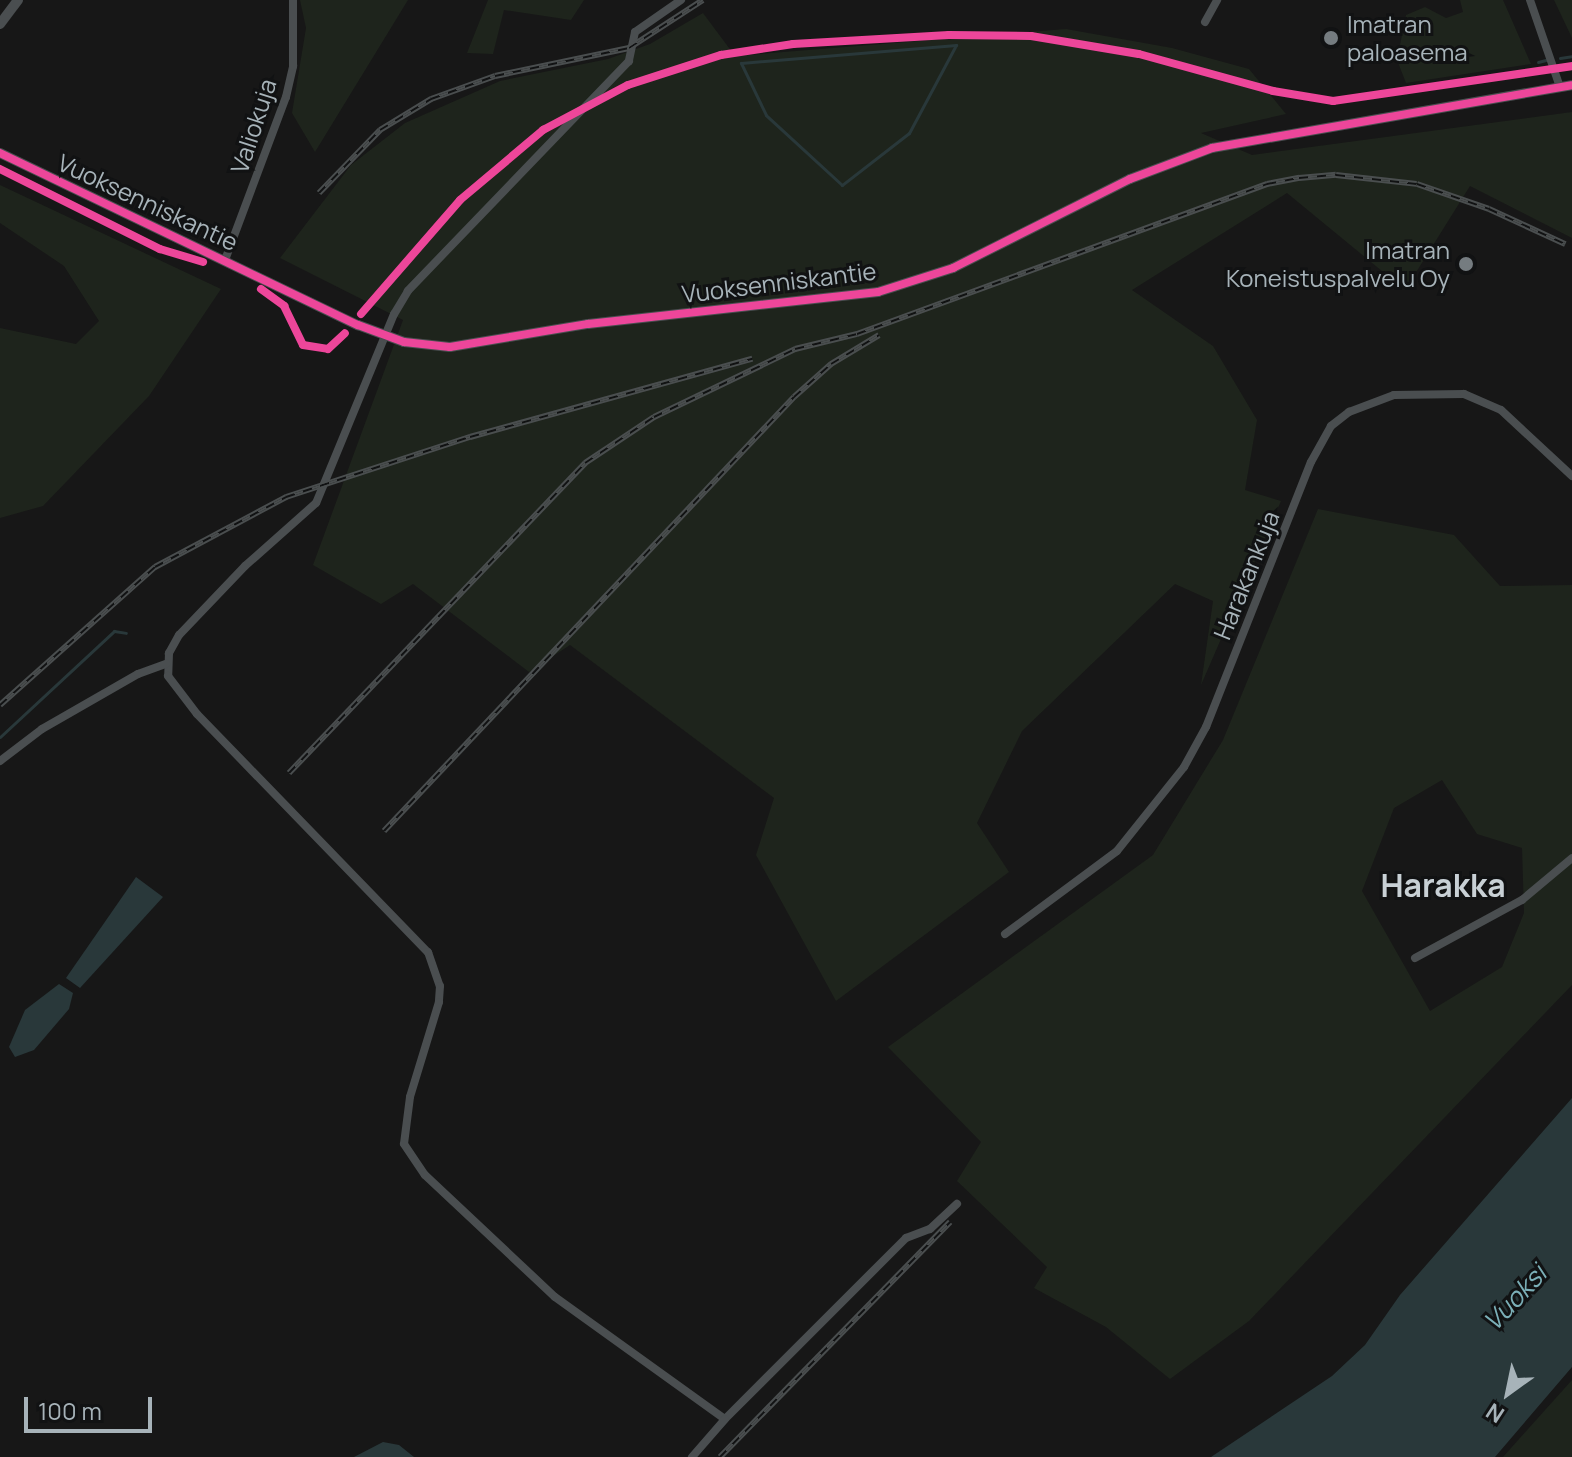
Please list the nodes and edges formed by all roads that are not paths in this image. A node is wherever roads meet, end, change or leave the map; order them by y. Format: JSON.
{"nodes":[{"id":1,"x":18,"y":0,"type":"edge"},
{"id":2,"x":293,"y":0,"type":"edge"},
{"id":3,"x":681,"y":0,"type":"edge"},
{"id":4,"x":1217,"y":0,"type":"edge"},
{"id":5,"x":1530,"y":0,"type":"edge"},
{"id":6,"x":1205,"y":22,"type":"dead end"},
{"id":7,"x":0,"y":24,"type":"edge"},
{"id":8,"x":1566,"y":86,"type":"edge"},
{"id":9,"x":0,"y":153,"type":"edge"},
{"id":10,"x":225,"y":260,"type":"junction"},
{"id":11,"x":385,"y":336,"type":"junction"},
{"id":12,"x":1572,"y":476,"type":"edge"},
{"id":13,"x":166,"y":664,"type":"junction"},
{"id":14,"x":0,"y":761,"type":"edge"},
{"id":15,"x":1572,"y":858,"type":"edge"},
{"id":16,"x":1005,"y":934,"type":"dead end"},
{"id":17,"x":1415,"y":958,"type":"dead end"},
{"id":18,"x":957,"y":1204,"type":"dead end"},
{"id":19,"x":725,"y":1419,"type":"junction"},
{"id":20,"x":692,"y":1457,"type":"edge"}],
"edges":[{"from":1,"to":7,"type":"street"},
{"from":2,"to":10,"type":"street","name":"Valiokuja"},
{"from":3,"to":11,"type":"street"},
{"from":4,"to":6,"type":"street"},
{"from":5,"to":8,"type":"street"},
{"from":8,"to":11,"type":"street","name":"Vuoksenniskantie"},
{"from":9,"to":10,"type":"street","name":"Vuoksenniskantie"},
{"from":10,"to":11,"type":"street","name":"Vuoksenniskantie"},
{"from":11,"to":13,"type":"street"},
{"from":12,"to":16,"type":"street","name":"Harakankuja"},
{"from":13,"to":14,"type":"street"},
{"from":13,"to":19,"type":"street"},
{"from":15,"to":17,"type":"street"},
{"from":18,"to":19,"type":"street"},
{"from":19,"to":20,"type":"street"}]}
